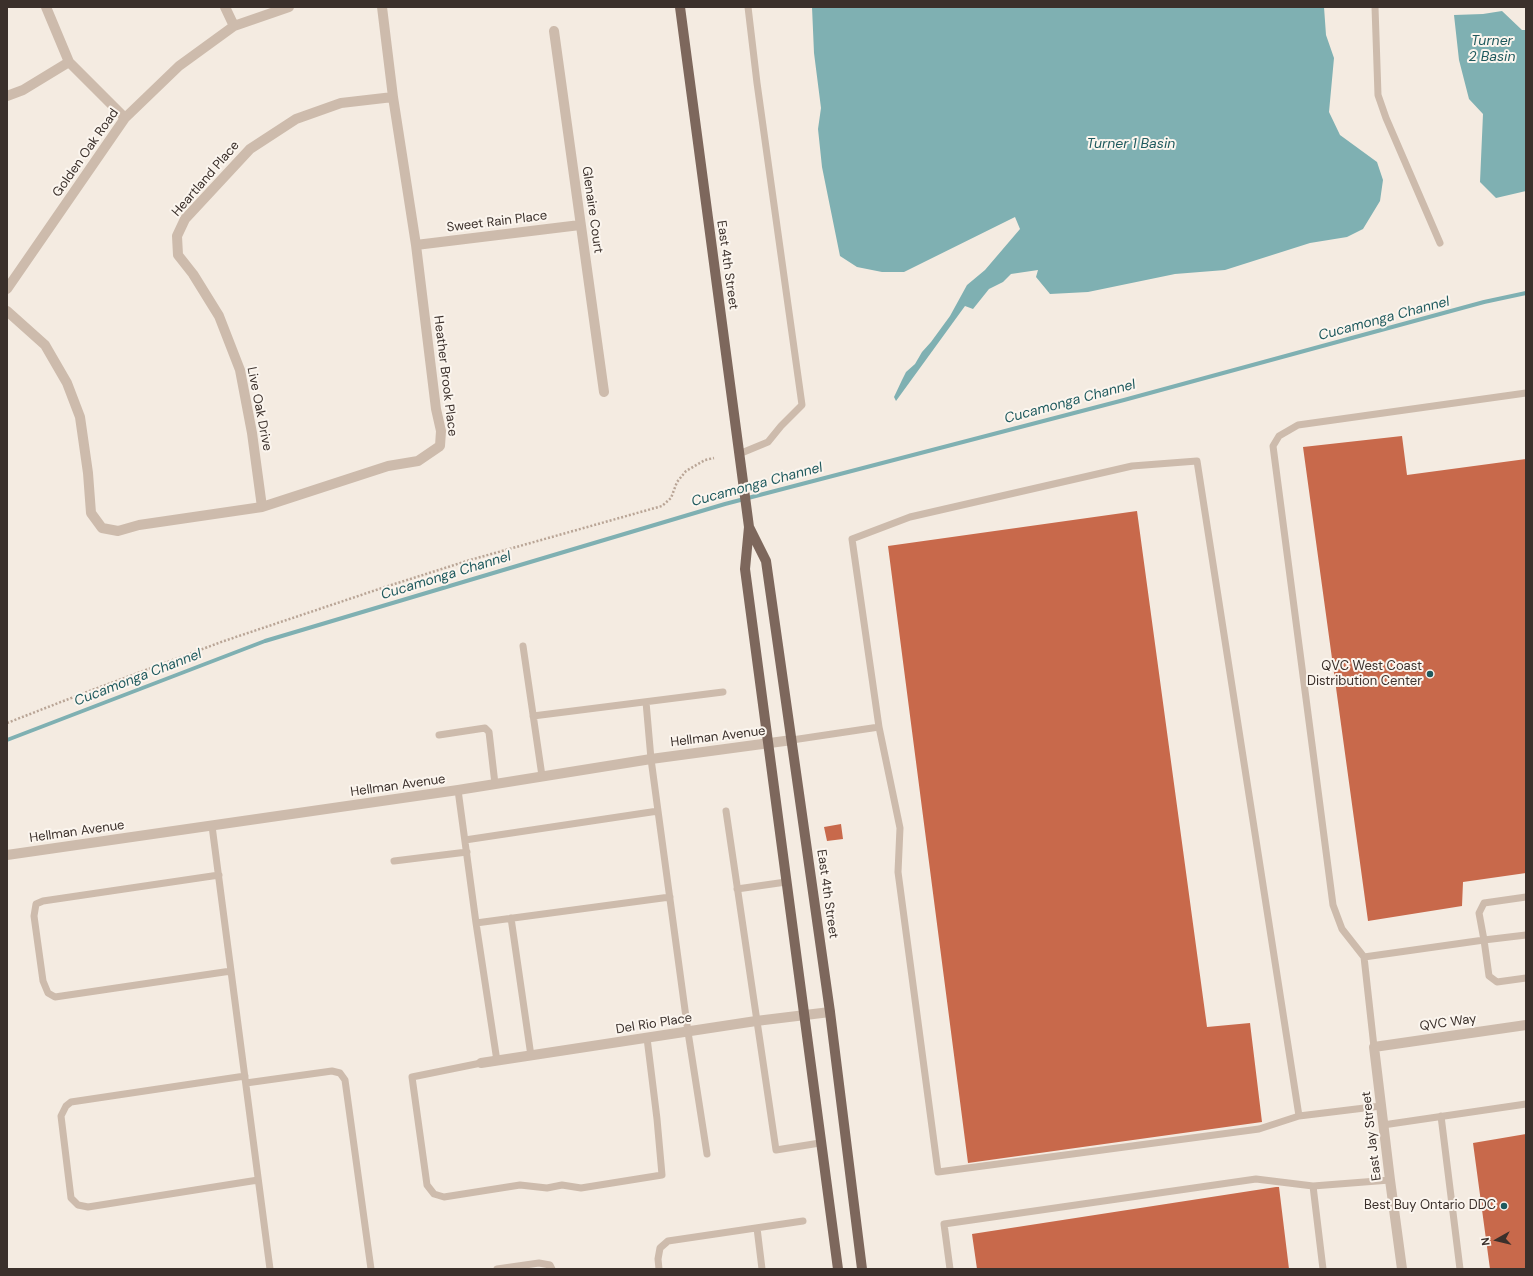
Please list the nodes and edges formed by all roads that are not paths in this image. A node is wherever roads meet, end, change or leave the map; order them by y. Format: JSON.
{"nodes":[{"id":1,"x":46,"y":7,"type":"edge"},
{"id":2,"x":225,"y":7,"type":"edge"},
{"id":3,"x":289,"y":7,"type":"edge"},
{"id":4,"x":382,"y":7,"type":"edge"},
{"id":5,"x":680,"y":7,"type":"edge"},
{"id":6,"x":748,"y":7,"type":"edge"},
{"id":7,"x":1375,"y":7,"type":"edge"},
{"id":8,"x":234,"y":26,"type":"junction"},
{"id":9,"x":554,"y":31,"type":"dead end"},
{"id":10,"x":69,"y":62,"type":"junction"},
{"id":11,"x":7,"y":96,"type":"edge"},
{"id":12,"x":393,"y":97,"type":"junction"},
{"id":13,"x":125,"y":118,"type":"junction"},
{"id":14,"x":580,"y":225,"type":"junction"},
{"id":15,"x":177,"y":236,"type":"joint"},
{"id":16,"x":1440,"y":243,"type":"dead end"},
{"id":17,"x":416,"y":245,"type":"junction"},
{"id":18,"x":7,"y":289,"type":"edge"},
{"id":19,"x":7,"y":311,"type":"edge"},
{"id":20,"x":604,"y":392,"type":"dead end"},
{"id":21,"x":1526,"y":393,"type":"edge"},
{"id":22,"x":739,"y":454,"type":"junction"},
{"id":23,"x":262,"y":507,"type":"junction"},
{"id":24,"x":749,"y":527,"type":"junction"},
{"id":25,"x":524,"y":646,"type":"dead end"},
{"id":26,"x":723,"y":692,"type":"dead end"},
{"id":27,"x":646,"y":702,"type":"junction"},
{"id":28,"x":533,"y":716,"type":"junction"},
{"id":29,"x":879,"y":727,"type":"junction"},
{"id":30,"x":439,"y":735,"type":"dead end"},
{"id":31,"x":792,"y":740,"type":"junction"},
{"id":32,"x":768,"y":744,"type":"junction"},
{"id":33,"x":651,"y":759,"type":"junction"},
{"id":34,"x":542,"y":776,"type":"junction"},
{"id":35,"x":495,"y":784,"type":"junction"},
{"id":36,"x":458,"y":790,"type":"junction"},
{"id":37,"x":726,"y":811,"type":"dead end"},
{"id":38,"x":658,"y":812,"type":"junction"},
{"id":39,"x":212,"y":826,"type":"junction"},
{"id":40,"x":465,"y":840,"type":"junction"},
{"id":41,"x":467,"y":852,"type":"junction"},
{"id":42,"x":7,"y":855,"type":"edge"},
{"id":43,"x":394,"y":861,"type":"dead end"},
{"id":44,"x":219,"y":875,"type":"junction"},
{"id":45,"x":786,"y":882,"type":"junction"},
{"id":46,"x":737,"y":889,"type":"junction"},
{"id":47,"x":670,"y":897,"type":"junction"},
{"id":48,"x":1526,"y":897,"type":"edge"},
{"id":49,"x":511,"y":918,"type":"junction"},
{"id":50,"x":476,"y":923,"type":"junction"},
{"id":51,"x":1526,"y":934,"type":"edge"},
{"id":52,"x":1484,"y":940,"type":"junction"},
{"id":53,"x":1364,"y":957,"type":"junction"},
{"id":54,"x":231,"y":971,"type":"junction"},
{"id":55,"x":1526,"y":978,"type":"edge"},
{"id":56,"x":830,"y":1012,"type":"junction"},
{"id":57,"x":803,"y":1015,"type":"junction"},
{"id":58,"x":756,"y":1021,"type":"junction"},
{"id":59,"x":1526,"y":1025,"type":"edge"},
{"id":60,"x":688,"y":1032,"type":"junction"},
{"id":61,"x":647,"y":1038,"type":"junction"},
{"id":62,"x":1374,"y":1047,"type":"junction"},
{"id":63,"x":531,"y":1056,"type":"junction"},
{"id":64,"x":497,"y":1061,"type":"junction"},
{"id":65,"x":481,"y":1063,"type":"joint"},
{"id":66,"x":245,"y":1076,"type":"junction"},
{"id":67,"x":246,"y":1083,"type":"junction"},
{"id":68,"x":1526,"y":1104,"type":"edge"},
{"id":69,"x":1381,"y":1106,"type":"junction"},
{"id":70,"x":1300,"y":1116,"type":"junction"},
{"id":71,"x":1441,"y":1116,"type":"junction"},
{"id":72,"x":1384,"y":1125,"type":"junction"},
{"id":73,"x":820,"y":1143,"type":"junction"},
{"id":74,"x":707,"y":1154,"type":"dead end"},
{"id":75,"x":258,"y":1180,"type":"junction"},
{"id":76,"x":1390,"y":1180,"type":"junction"},
{"id":77,"x":1314,"y":1186,"type":"junction"},
{"id":78,"x":802,"y":1221,"type":"dead end"},
{"id":79,"x":756,"y":1228,"type":"junction"},
{"id":80,"x":270,"y":1269,"type":"edge"},
{"id":81,"x":371,"y":1269,"type":"edge"},
{"id":82,"x":498,"y":1269,"type":"edge"},
{"id":83,"x":552,"y":1269,"type":"edge"},
{"id":84,"x":659,"y":1269,"type":"edge"},
{"id":85,"x":762,"y":1269,"type":"edge"},
{"id":86,"x":838,"y":1269,"type":"edge"},
{"id":87,"x":862,"y":1269,"type":"edge"},
{"id":88,"x":950,"y":1269,"type":"edge"},
{"id":89,"x":1323,"y":1269,"type":"edge"},
{"id":90,"x":1402,"y":1269,"type":"edge"},
{"id":91,"x":1460,"y":1269,"type":"edge"}],
"edges":[{"from":1,"to":10,"type":"street"},
{"from":2,"to":8,"type":"street"},
{"from":3,"to":8,"type":"street","name":"Golden Oak Road"},
{"from":4,"to":12,"type":"street","name":"Heather Brook Place"},
{"from":5,"to":22,"type":"main road","name":"East 4th Street"},
{"from":6,"to":22,"type":"lane"},
{"from":7,"to":16,"type":"lane"},
{"from":8,"to":13,"type":"street","name":"Golden Oak Road"},
{"from":9,"to":14,"type":"street","name":"Glenaire Court"},
{"from":10,"to":11,"type":"street"},
{"from":10,"to":13,"type":"street"},
{"from":12,"to":15,"type":"street","name":"Heartland Place"},
{"from":12,"to":17,"type":"street","name":"Heather Brook Place"},
{"from":13,"to":18,"type":"street","name":"Golden Oak Road"},
{"from":14,"to":17,"type":"street","name":"Sweet Rain Place"},
{"from":14,"to":20,"type":"street","name":"Glenaire Court"},
{"from":15,"to":23,"type":"street","name":"Live Oak Drive"},
{"from":17,"to":23,"type":"street","name":"Heather Brook Place"},
{"from":19,"to":23,"type":"street","name":"Heather Brook Place"},
{"from":21,"to":53,"type":"lane"},
{"from":22,"to":24,"type":"main road","name":"East 4th Street"},
{"from":24,"to":31,"type":"main road","name":"East 4th Street"},
{"from":24,"to":32,"type":"main road","name":"East 4th Street"},
{"from":25,"to":28,"type":"lane"},
{"from":26,"to":27,"type":"lane"},
{"from":27,"to":28,"type":"lane"},
{"from":27,"to":33,"type":"lane"},
{"from":28,"to":34,"type":"lane"},
{"from":29,"to":31,"type":"lane"},
{"from":29,"to":70,"type":"lane"},
{"from":29,"to":70,"type":"lane"},
{"from":30,"to":35,"type":"lane"},
{"from":31,"to":32,"type":"street","name":"Hellman Avenue"},
{"from":31,"to":56,"type":"main road","name":"East 4th Street"},
{"from":32,"to":33,"type":"street","name":"Hellman Avenue"},
{"from":32,"to":45,"type":"main road","name":"East 4th Street"},
{"from":33,"to":34,"type":"street","name":"Hellman Avenue"},
{"from":33,"to":38,"type":"lane"},
{"from":34,"to":35,"type":"street","name":"Hellman Avenue"},
{"from":35,"to":36,"type":"street","name":"Hellman Avenue"},
{"from":36,"to":39,"type":"street","name":"Hellman Avenue"},
{"from":36,"to":40,"type":"lane"},
{"from":37,"to":46,"type":"lane"},
{"from":38,"to":40,"type":"lane"},
{"from":38,"to":47,"type":"lane"},
{"from":39,"to":42,"type":"street","name":"Hellman Avenue"},
{"from":39,"to":44,"type":"lane"},
{"from":40,"to":41,"type":"lane"},
{"from":41,"to":43,"type":"lane"},
{"from":41,"to":50,"type":"lane"},
{"from":44,"to":54,"type":"lane"},
{"from":44,"to":54,"type":"lane"},
{"from":45,"to":46,"type":"lane"},
{"from":45,"to":57,"type":"main road","name":"East 4th Street"},
{"from":46,"to":58,"type":"lane"},
{"from":47,"to":49,"type":"lane"},
{"from":47,"to":60,"type":"lane"},
{"from":48,"to":52,"type":"lane"},
{"from":49,"to":50,"type":"lane"},
{"from":49,"to":63,"type":"lane"},
{"from":50,"to":64,"type":"lane"},
{"from":51,"to":52,"type":"lane"},
{"from":52,"to":53,"type":"lane"},
{"from":52,"to":55,"type":"lane"},
{"from":53,"to":62,"type":"lane"},
{"from":54,"to":66,"type":"lane"},
{"from":56,"to":57,"type":"street","name":"Del Rio Place"},
{"from":56,"to":87,"type":"main road","name":"East 4th Street"},
{"from":57,"to":58,"type":"street","name":"Del Rio Place"},
{"from":57,"to":73,"type":"main road","name":"East 4th Street"},
{"from":58,"to":60,"type":"street","name":"Del Rio Place"},
{"from":58,"to":73,"type":"lane"},
{"from":59,"to":62,"type":"street","name":"QVC Way"},
{"from":60,"to":61,"type":"street","name":"Del Rio Place"},
{"from":60,"to":74,"type":"lane"},
{"from":61,"to":63,"type":"street","name":"Del Rio Place"},
{"from":61,"to":65,"type":"lane"},
{"from":62,"to":69,"type":"street","name":"East Jay Street"},
{"from":63,"to":64,"type":"street","name":"Del Rio Place"},
{"from":64,"to":65,"type":"street","name":"Del Rio Place"},
{"from":66,"to":67,"type":"lane"},
{"from":66,"to":75,"type":"lane"},
{"from":67,"to":75,"type":"lane"},
{"from":67,"to":81,"type":"lane"},
{"from":68,"to":71,"type":"lane"},
{"from":69,"to":70,"type":"lane"},
{"from":69,"to":72,"type":"street","name":"East Jay Street"},
{"from":71,"to":72,"type":"lane"},
{"from":71,"to":91,"type":"lane"},
{"from":72,"to":76,"type":"street","name":"East Jay Street"},
{"from":73,"to":86,"type":"main road","name":"East 4th Street"},
{"from":75,"to":80,"type":"lane"},
{"from":76,"to":77,"type":"lane"},
{"from":76,"to":90,"type":"street","name":"East Jay Street"},
{"from":77,"to":88,"type":"lane"},
{"from":77,"to":89,"type":"lane"},
{"from":78,"to":79,"type":"lane"},
{"from":79,"to":84,"type":"lane"},
{"from":79,"to":85,"type":"lane"},
{"from":82,"to":83,"type":"lane"}]}
